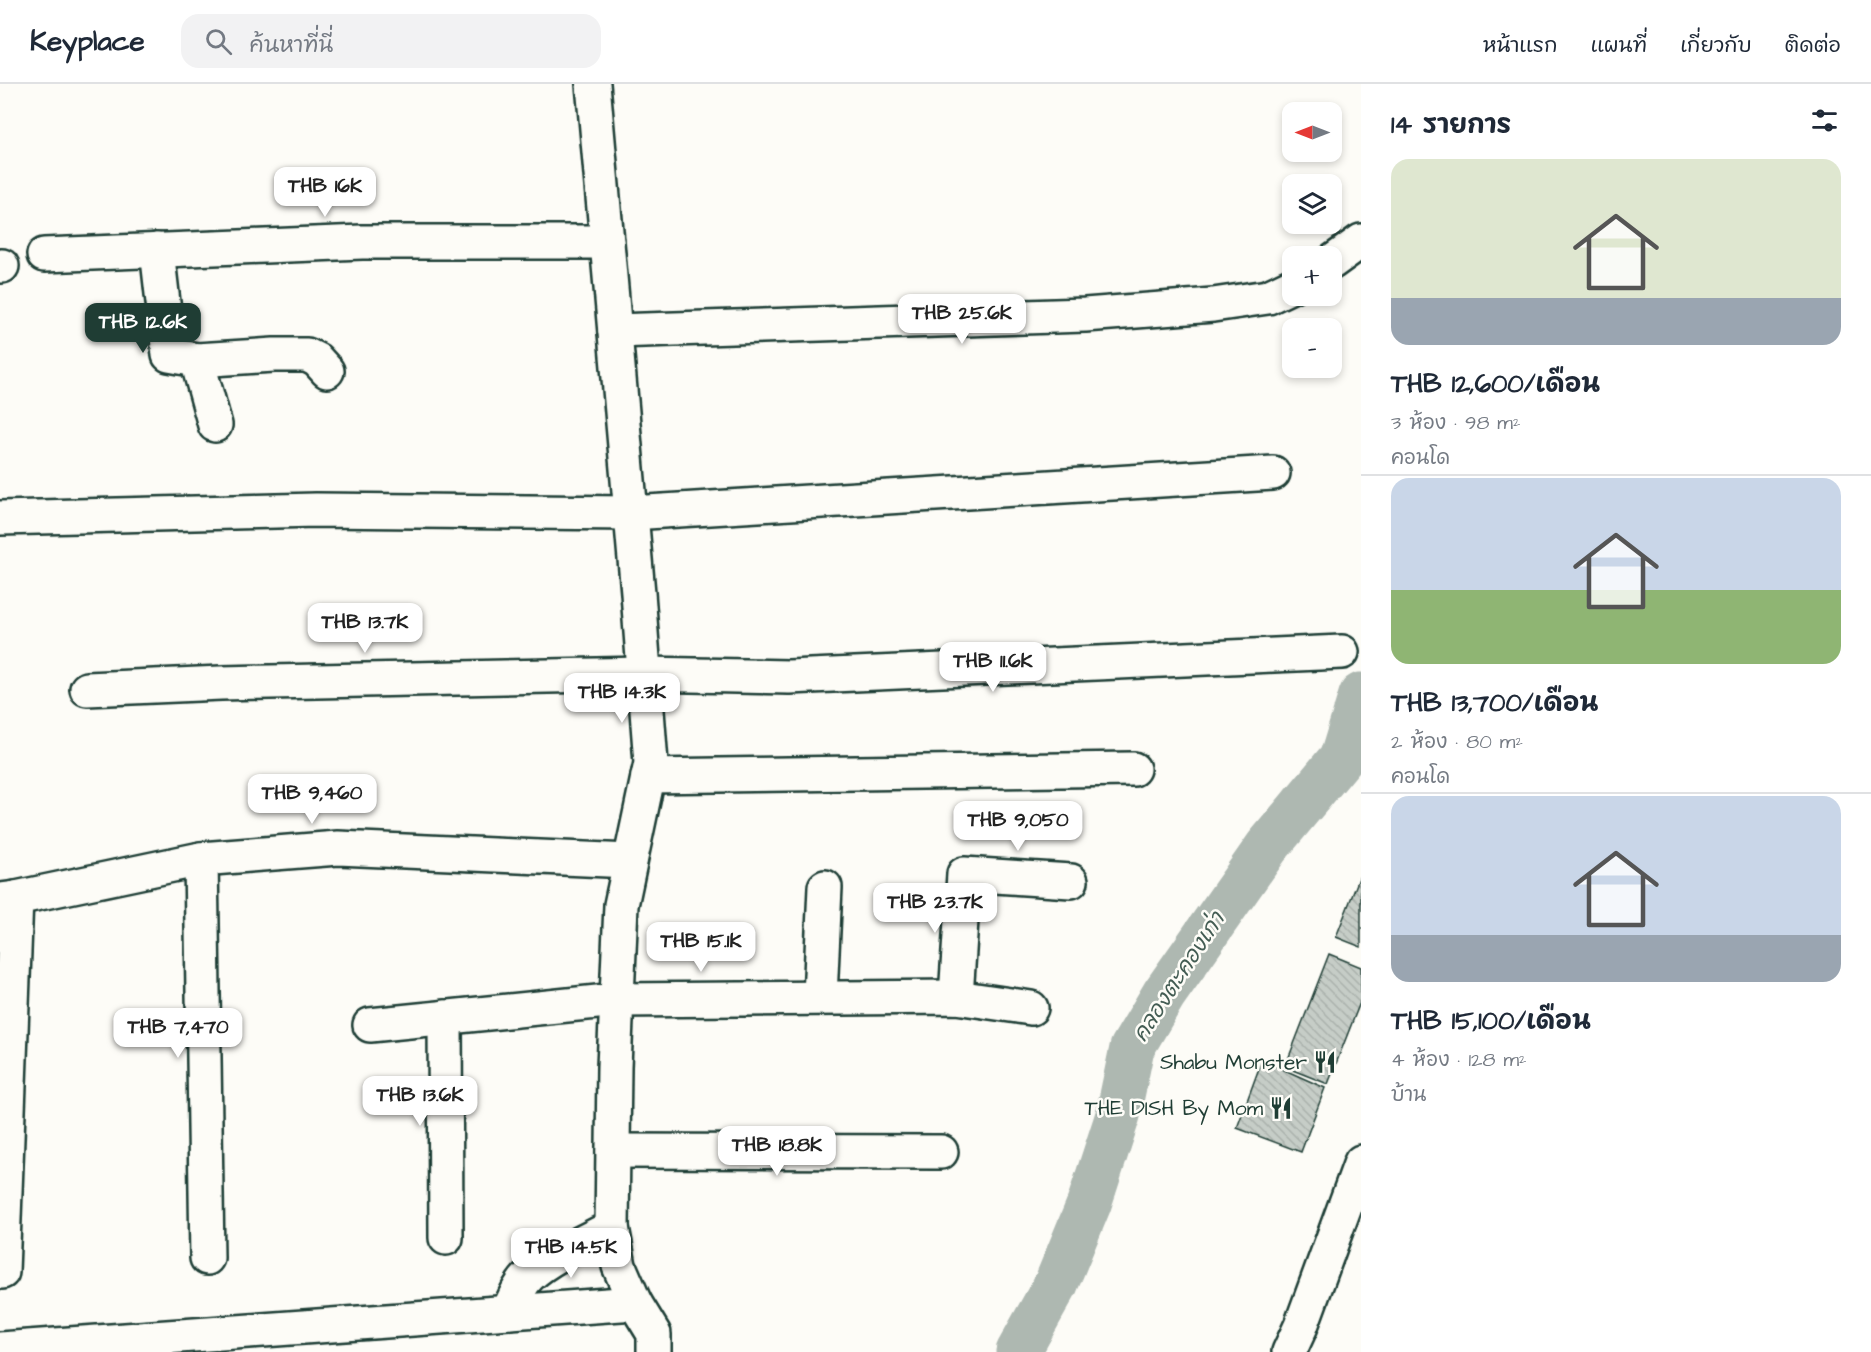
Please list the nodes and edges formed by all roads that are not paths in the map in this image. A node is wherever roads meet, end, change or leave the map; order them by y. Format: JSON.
{"nodes":[{"id":1,"x":593,"y":84,"type":"edge"},
{"id":2,"x":1361,"y":241,"type":"edge"},
{"id":3,"x":607,"y":242,"type":"junction"},
{"id":4,"x":157,"y":250,"type":"junction"},
{"id":5,"x":44,"y":255,"type":"dead end"},
{"id":6,"x":1342,"y":255,"type":"edge"},
{"id":7,"x":1282,"y":290,"type":"edge"},
{"id":8,"x":615,"y":331,"type":"junction"},
{"id":9,"x":197,"y":360,"type":"junction"},
{"id":10,"x":327,"y":370,"type":"dead end"},
{"id":11,"x":215,"y":425,"type":"dead end"},
{"id":12,"x":1273,"y":473,"type":"dead end"},
{"id":13,"x":631,"y":513,"type":"junction"},
{"id":14,"x":0,"y":518,"type":"edge"},
{"id":15,"x":1342,"y":652,"type":"dead end"},
{"id":16,"x":644,"y":674,"type":"junction"},
{"id":17,"x":87,"y":689,"type":"dead end"},
{"id":18,"x":1133,"y":769,"type":"dead end"},
{"id":19,"x":648,"y":776,"type":"junction"},
{"id":20,"x":201,"y":859,"type":"junction"},
{"id":21,"x":630,"y":861,"type":"junction"},
{"id":22,"x":1071,"y":881,"type":"dead end"},
{"id":23,"x":825,"y":887,"type":"dead end"},
{"id":24,"x":8,"y":899,"type":"edge"},
{"id":25,"x":820,"y":997,"type":"junction"},
{"id":26,"x":956,"y":997,"type":"junction"},
{"id":27,"x":617,"y":1000,"type":"junction"},
{"id":28,"x":1031,"y":1008,"type":"dead end"},
{"id":29,"x":445,"y":1017,"type":"junction"},
{"id":30,"x":370,"y":1026,"type":"dead end"},
{"id":31,"x":613,"y":1151,"type":"junction"},
{"id":32,"x":941,"y":1152,"type":"dead end"},
{"id":33,"x":1361,"y":1162,"type":"edge"},
{"id":34,"x":612,"y":1227,"type":"junction"},
{"id":35,"x":446,"y":1238,"type":"dead end"},
{"id":36,"x":207,"y":1258,"type":"dead end"},
{"id":37,"x":2,"y":1272,"type":"dead end"},
{"id":38,"x":634,"y":1303,"type":"junction"},
{"id":39,"x":508,"y":1312,"type":"junction"},
{"id":40,"x":0,"y":1349,"type":"edge"},
{"id":41,"x":654,"y":1352,"type":"edge"},
{"id":42,"x":1289,"y":1352,"type":"edge"}],
"edges":[{"from":1,"to":3,"type":"street"},
{"from":2,"to":6,"type":"street"},
{"from":3,"to":4,"type":"street"},
{"from":3,"to":8,"type":"street"},
{"from":4,"to":5,"type":"street"},
{"from":4,"to":9,"type":"street"},
{"from":7,"to":8,"type":"street"},
{"from":8,"to":13,"type":"street"},
{"from":9,"to":10,"type":"street"},
{"from":9,"to":11,"type":"street"},
{"from":12,"to":13,"type":"street"},
{"from":13,"to":14,"type":"street"},
{"from":13,"to":16,"type":"street"},
{"from":15,"to":16,"type":"street"},
{"from":16,"to":17,"type":"street"},
{"from":16,"to":19,"type":"street"},
{"from":18,"to":19,"type":"street"},
{"from":19,"to":21,"type":"street"},
{"from":20,"to":21,"type":"street"},
{"from":20,"to":24,"type":"street"},
{"from":20,"to":36,"type":"street"},
{"from":21,"to":27,"type":"street"},
{"from":22,"to":26,"type":"street"},
{"from":23,"to":25,"type":"street"},
{"from":24,"to":37,"type":"street"},
{"from":25,"to":26,"type":"street"},
{"from":25,"to":27,"type":"street"},
{"from":26,"to":28,"type":"street"},
{"from":27,"to":29,"type":"street"},
{"from":27,"to":31,"type":"street"},
{"from":29,"to":30,"type":"street"},
{"from":29,"to":35,"type":"street"},
{"from":31,"to":32,"type":"street"},
{"from":31,"to":34,"type":"street"},
{"from":33,"to":42,"type":"street"},
{"from":34,"to":38,"type":"street"},
{"from":34,"to":39,"type":"street"},
{"from":38,"to":39,"type":"street"},
{"from":38,"to":41,"type":"street"},
{"from":39,"to":40,"type":"street"}]}
